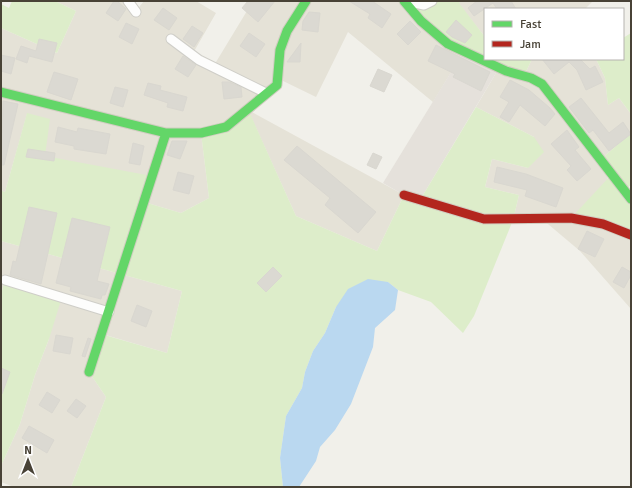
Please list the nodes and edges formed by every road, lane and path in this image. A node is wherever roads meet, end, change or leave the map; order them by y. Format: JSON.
{"nodes":[{"id":1,"x":128,"y":1,"type":"edge"},
{"id":2,"x":306,"y":1,"type":"edge"},
{"id":3,"x":404,"y":1,"type":"edge"},
{"id":4,"x":432,"y":1,"type":"edge"},
{"id":5,"x":136,"y":12,"type":"dead end"},
{"id":6,"x":171,"y":39,"type":"dead end"},
{"id":7,"x":1,"y":92,"type":"edge"},
{"id":8,"x":266,"y":93,"type":"junction"},
{"id":9,"x":166,"y":133,"type":"junction"},
{"id":10,"x":404,"y":194,"type":"dead end"},
{"id":11,"x":631,"y":199,"type":"edge"},
{"id":12,"x":631,"y":235,"type":"edge"},
{"id":13,"x":5,"y":280,"type":"dead end"},
{"id":14,"x":109,"y":312,"type":"junction"},
{"id":15,"x":89,"y":372,"type":"dead end"}],
"edges":[{"from":1,"to":5,"type":"street"},
{"from":2,"to":8,"type":"street"},
{"from":3,"to":4,"type":"street"},
{"from":3,"to":11,"type":"street"},
{"from":6,"to":8,"type":"street"},
{"from":7,"to":9,"type":"street"},
{"from":8,"to":9,"type":"street"},
{"from":9,"to":14,"type":"street"},
{"from":10,"to":12,"type":"street"},
{"from":13,"to":14,"type":"street"},
{"from":14,"to":15,"type":"street"}]}
